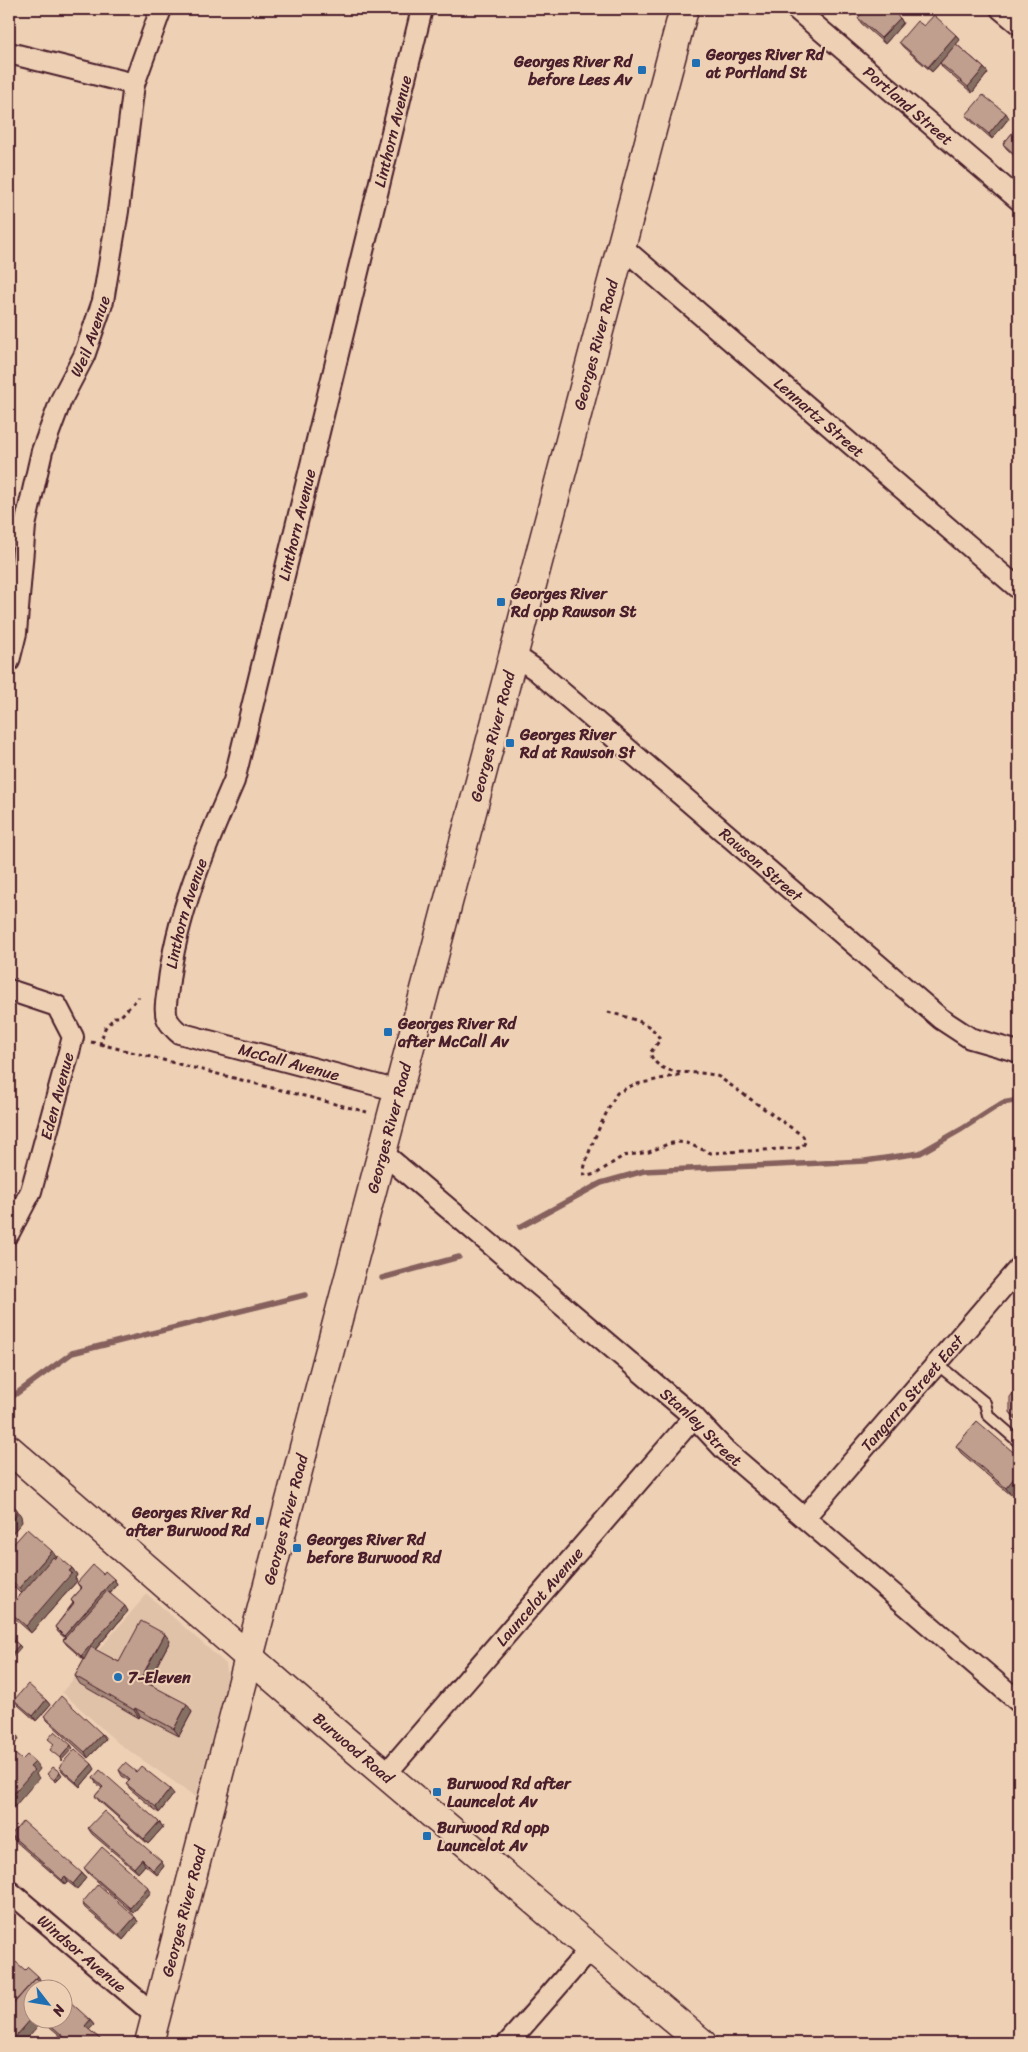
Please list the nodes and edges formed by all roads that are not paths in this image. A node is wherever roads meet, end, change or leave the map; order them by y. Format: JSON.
{"nodes":[{"id":1,"x":161,"y":9,"type":"edge"},
{"id":2,"x":422,"y":9,"type":"edge"},
{"id":3,"x":684,"y":9,"type":"edge"},
{"id":4,"x":796,"y":9,"type":"edge"},
{"id":5,"x":1001,"y":9,"type":"edge"},
{"id":6,"x":1019,"y":24,"type":"edge"},
{"id":7,"x":9,"y":53,"type":"edge"},
{"id":8,"x":134,"y":84,"type":"junction"},
{"id":9,"x":1019,"y":200,"type":"edge"},
{"id":10,"x":621,"y":246,"type":"junction"},
{"id":11,"x":1019,"y":589,"type":"edge"},
{"id":12,"x":514,"y":655,"type":"junction"},
{"id":13,"x":9,"y":661,"type":"edge"},
{"id":14,"x":9,"y":990,"type":"edge"},
{"id":15,"x":179,"y":1034,"type":"joint"},
{"id":16,"x":1019,"y":1052,"type":"edge"},
{"id":17,"x":399,"y":1091,"type":"junction"},
{"id":18,"x":383,"y":1153,"type":"junction"},
{"id":19,"x":9,"y":1233,"type":"edge"},
{"id":20,"x":1019,"y":1268,"type":"edge"},
{"id":21,"x":937,"y":1364,"type":"junction"},
{"id":22,"x":694,"y":1416,"type":"junction"},
{"id":23,"x":1019,"y":1442,"type":"edge"},
{"id":24,"x":11,"y":1454,"type":"edge"},
{"id":25,"x":804,"y":1518,"type":"junction"},
{"id":26,"x":250,"y":1658,"type":"junction"},
{"id":27,"x":1019,"y":1702,"type":"edge"},
{"id":28,"x":385,"y":1775,"type":"junction"},
{"id":29,"x":9,"y":1891,"type":"edge"},
{"id":30,"x":590,"y":1949,"type":"junction"},
{"id":31,"x":156,"y":2016,"type":"junction"},
{"id":32,"x":149,"y":2043,"type":"edge"},
{"id":33,"x":508,"y":2043,"type":"edge"},
{"id":34,"x":702,"y":2043,"type":"edge"}],
"edges":[{"from":1,"to":8,"type":"street","name":"Weil Avenue"},
{"from":2,"to":15,"type":"street","name":"Linthorn Avenue"},
{"from":3,"to":10,"type":"main road","name":"Georges River Road"},
{"from":4,"to":9,"type":"street","name":"Portland Street"},
{"from":5,"to":6,"type":"street"},
{"from":7,"to":8,"type":"street"},
{"from":8,"to":13,"type":"street","name":"Weil Avenue"},
{"from":10,"to":11,"type":"street","name":"Lennartz Street"},
{"from":10,"to":12,"type":"main road","name":"Georges River Road"},
{"from":12,"to":16,"type":"street","name":"Rawson Street"},
{"from":12,"to":17,"type":"main road","name":"Georges River Road"},
{"from":14,"to":19,"type":"street","name":"Eden Avenue"},
{"from":15,"to":17,"type":"street","name":"McCall Avenue"},
{"from":17,"to":18,"type":"main road","name":"Georges River Road"},
{"from":18,"to":22,"type":"street","name":"Stanley Street"},
{"from":18,"to":26,"type":"main road","name":"Georges River Road"},
{"from":20,"to":21,"type":"street","name":"Tangarra Street East"},
{"from":21,"to":23,"type":"lane"},
{"from":21,"to":25,"type":"street","name":"Tangarra Street East"},
{"from":22,"to":25,"type":"street","name":"Stanley Street"},
{"from":22,"to":28,"type":"street","name":"Launcelot Avenue"},
{"from":24,"to":26,"type":"main road","name":"Burwood Road"},
{"from":25,"to":27,"type":"street","name":"Stanley Street"},
{"from":26,"to":28,"type":"main road","name":"Burwood Road"},
{"from":26,"to":31,"type":"main road","name":"Georges River Road"},
{"from":28,"to":30,"type":"main road","name":"Burwood Road"},
{"from":29,"to":31,"type":"street","name":"Windsor Avenue"},
{"from":30,"to":33,"type":"street"},
{"from":30,"to":34,"type":"main road","name":"Burwood Road"},
{"from":31,"to":32,"type":"main road","name":"Georges River Road"}]}
